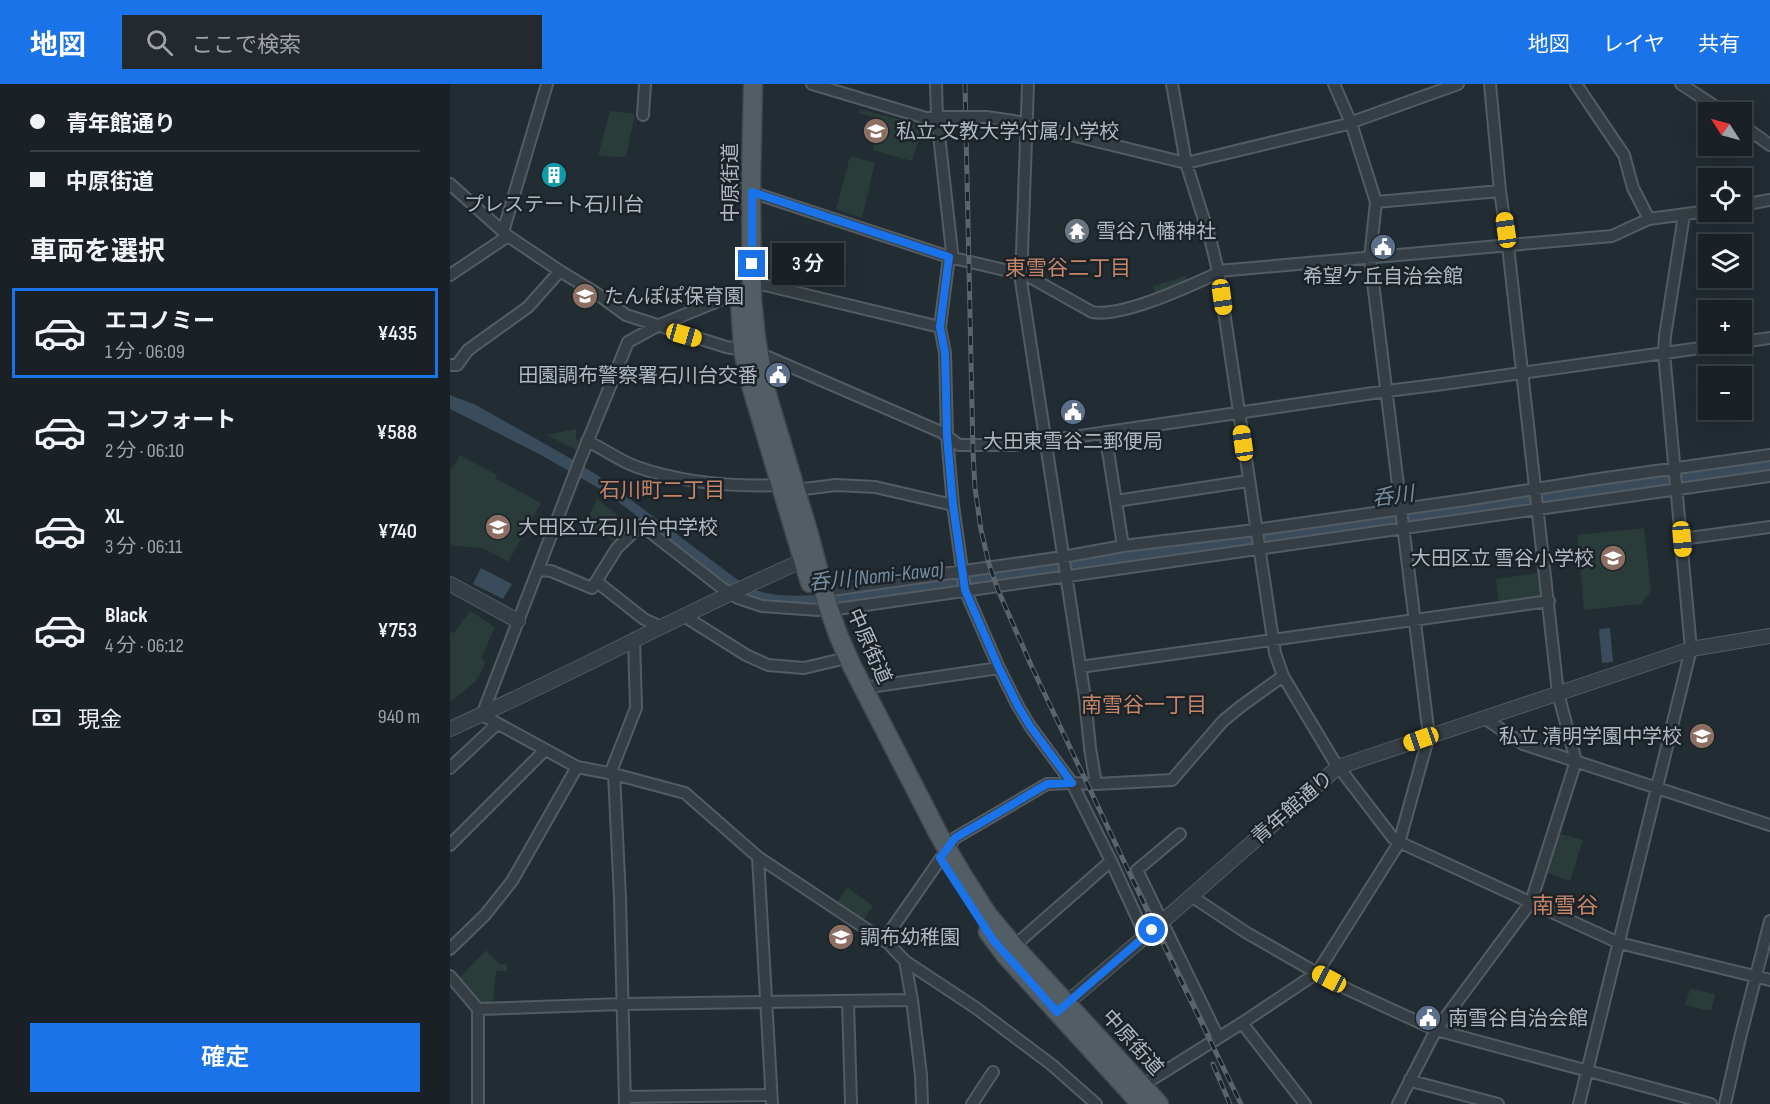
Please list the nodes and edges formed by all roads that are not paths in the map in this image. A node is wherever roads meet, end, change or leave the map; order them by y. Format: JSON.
{"nodes":[{"id":1,"x":547,"y":84,"type":"edge"},
{"id":2,"x":645,"y":84,"type":"edge"},
{"id":3,"x":743,"y":84,"type":"edge"},
{"id":4,"x":753,"y":84,"type":"edge"},
{"id":5,"x":812,"y":84,"type":"edge"},
{"id":6,"x":936,"y":84,"type":"edge"},
{"id":7,"x":1028,"y":84,"type":"edge"},
{"id":8,"x":1172,"y":84,"type":"edge"},
{"id":9,"x":1334,"y":84,"type":"edge"},
{"id":10,"x":1458,"y":84,"type":"edge"},
{"id":11,"x":1490,"y":84,"type":"edge"},
{"id":12,"x":1576,"y":84,"type":"edge"},
{"id":13,"x":1682,"y":84,"type":"edge"},
{"id":14,"x":1709,"y":102,"type":"edge"},
{"id":15,"x":643,"y":115,"type":"dead end"},
{"id":16,"x":941,"y":117,"type":"junction"},
{"id":17,"x":1351,"y":123,"type":"junction"},
{"id":18,"x":1026,"y":124,"type":"junction"},
{"id":19,"x":1752,"y":131,"type":"edge"},
{"id":20,"x":1770,"y":144,"type":"edge"},
{"id":21,"x":1186,"y":164,"type":"junction"},
{"id":22,"x":450,"y":184,"type":"edge"},
{"id":23,"x":747,"y":190,"type":"junction"},
{"id":24,"x":1500,"y":190,"type":"junction"},
{"id":25,"x":1770,"y":201,"type":"edge"},
{"id":26,"x":1376,"y":202,"type":"junction"},
{"id":27,"x":1752,"y":204,"type":"edge"},
{"id":28,"x":1698,"y":213,"type":"edge"},
{"id":29,"x":1684,"y":215,"type":"junction"},
{"id":30,"x":1649,"y":219,"type":"junction"},
{"id":31,"x":505,"y":234,"type":"junction"},
{"id":32,"x":1508,"y":246,"type":"junction"},
{"id":33,"x":949,"y":257,"type":"junction"},
{"id":34,"x":1370,"y":258,"type":"junction"},
{"id":35,"x":560,"y":271,"type":"junction"},
{"id":36,"x":1218,"y":272,"type":"junction"},
{"id":37,"x":1022,"y":274,"type":"junction"},
{"id":38,"x":450,"y":275,"type":"edge"},
{"id":39,"x":746,"y":287,"type":"junction"},
{"id":40,"x":657,"y":326,"type":"junction"},
{"id":41,"x":940,"y":327,"type":"junction"},
{"id":42,"x":1770,"y":338,"type":"edge"},
{"id":43,"x":1752,"y":341,"type":"edge"},
{"id":44,"x":1698,"y":348,"type":"edge"},
{"id":45,"x":751,"y":351,"type":"junction"},
{"id":46,"x":1664,"y":353,"type":"junction"},
{"id":47,"x":450,"y":365,"type":"edge"},
{"id":48,"x":1522,"y":373,"type":"junction"},
{"id":49,"x":1387,"y":391,"type":"junction"},
{"id":50,"x":1239,"y":413,"type":"junction"},
{"id":51,"x":1105,"y":432,"type":"junction"},
{"id":52,"x":947,"y":436,"type":"junction"},
{"id":53,"x":587,"y":441,"type":"junction"},
{"id":54,"x":1046,"y":441,"type":"junction"},
{"id":55,"x":1770,"y":455,"type":"edge"},
{"id":56,"x":1674,"y":469,"type":"junction"},
{"id":57,"x":1770,"y":476,"type":"edge"},
{"id":58,"x":1248,"y":481,"type":"junction"},
{"id":59,"x":788,"y":488,"type":"junction"},
{"id":60,"x":1676,"y":488,"type":"junction"},
{"id":61,"x":1536,"y":490,"type":"junction"},
{"id":62,"x":1116,"y":501,"type":"junction"},
{"id":63,"x":953,"y":505,"type":"junction"},
{"id":64,"x":1538,"y":506,"type":"junction"},
{"id":65,"x":1400,"y":510,"type":"junction"},
{"id":66,"x":1402,"y":526,"type":"junction"},
{"id":67,"x":1770,"y":527,"type":"edge"},
{"id":68,"x":1256,"y":531,"type":"junction"},
{"id":69,"x":1682,"y":539,"type":"junction"},
{"id":70,"x":1123,"y":546,"type":"junction"},
{"id":71,"x":1258,"y":546,"type":"junction"},
{"id":72,"x":808,"y":558,"type":"junction"},
{"id":73,"x":1064,"y":559,"type":"junction"},
{"id":74,"x":538,"y":570,"type":"junction"},
{"id":75,"x":1066,"y":574,"type":"junction"},
{"id":76,"x":964,"y":581,"type":"junction"},
{"id":77,"x":597,"y":582,"type":"junction"},
{"id":78,"x":450,"y":584,"type":"edge"},
{"id":79,"x":731,"y":593,"type":"junction"},
{"id":80,"x":822,"y":601,"type":"junction"},
{"id":81,"x":1549,"y":601,"type":"junction"},
{"id":82,"x":684,"y":616,"type":"junction"},
{"id":83,"x":1415,"y":619,"type":"junction"},
{"id":84,"x":518,"y":621,"type":"junction"},
{"id":85,"x":661,"y":627,"type":"junction"},
{"id":86,"x":1770,"y":636,"type":"edge"},
{"id":87,"x":634,"y":639,"type":"junction"},
{"id":88,"x":1272,"y":641,"type":"junction"},
{"id":89,"x":1691,"y":649,"type":"junction"},
{"id":90,"x":838,"y":660,"type":"junction"},
{"id":91,"x":1080,"y":667,"type":"junction"},
{"id":92,"x":999,"y":668,"type":"junction"},
{"id":93,"x":1282,"y":676,"type":"junction"},
{"id":94,"x":863,"y":688,"type":"junction"},
{"id":95,"x":1558,"y":693,"type":"junction"},
{"id":96,"x":482,"y":715,"type":"junction"},
{"id":97,"x":1484,"y":718,"type":"junction"},
{"id":98,"x":497,"y":724,"type":"junction"},
{"id":99,"x":450,"y":729,"type":"edge"},
{"id":100,"x":1429,"y":736,"type":"junction"},
{"id":101,"x":545,"y":750,"type":"junction"},
{"id":102,"x":1576,"y":761,"type":"junction"},
{"id":103,"x":577,"y":767,"type":"junction"},
{"id":104,"x":1338,"y":767,"type":"junction"},
{"id":105,"x":450,"y":768,"type":"edge"},
{"id":106,"x":612,"y":774,"type":"junction"},
{"id":107,"x":1072,"y":783,"type":"junction"},
{"id":108,"x":1096,"y":784,"type":"junction"},
{"id":109,"x":1657,"y":788,"type":"junction"},
{"id":110,"x":1770,"y":825,"type":"edge"},
{"id":111,"x":1180,"y":834,"type":"dead end"},
{"id":112,"x":1400,"y":842,"type":"junction"},
{"id":113,"x":450,"y":844,"type":"edge"},
{"id":114,"x":944,"y":853,"type":"junction"},
{"id":115,"x":758,"y":856,"type":"junction"},
{"id":116,"x":1111,"y":861,"type":"junction"},
{"id":117,"x":1191,"y":896,"type":"junction"},
{"id":118,"x":1531,"y":902,"type":"junction"},
{"id":119,"x":1163,"y":921,"type":"junction"},
{"id":120,"x":1770,"y":921,"type":"edge"},
{"id":121,"x":1145,"y":935,"type":"junction"},
{"id":122,"x":884,"y":939,"type":"junction"},
{"id":123,"x":1619,"y":944,"type":"junction"},
{"id":124,"x":1014,"y":946,"type":"junction"},
{"id":125,"x":450,"y":949,"type":"edge"},
{"id":126,"x":905,"y":961,"type":"junction"},
{"id":127,"x":1317,"y":973,"type":"junction"},
{"id":128,"x":450,"y":976,"type":"edge"},
{"id":129,"x":1756,"y":976,"type":"junction"},
{"id":130,"x":1770,"y":980,"type":"edge"},
{"id":131,"x":912,"y":1000,"type":"junction"},
{"id":132,"x":848,"y":1001,"type":"junction"},
{"id":133,"x":766,"y":1002,"type":"junction"},
{"id":134,"x":623,"y":1004,"type":"junction"},
{"id":135,"x":1062,"y":1007,"type":"junction"},
{"id":136,"x":478,"y":1009,"type":"junction"},
{"id":137,"x":1242,"y":1023,"type":"junction"},
{"id":138,"x":1436,"y":1030,"type":"junction"},
{"id":139,"x":1218,"y":1037,"type":"junction"},
{"id":140,"x":1588,"y":1071,"type":"junction"},
{"id":141,"x":993,"y":1072,"type":"dead end"},
{"id":142,"x":1410,"y":1079,"type":"junction"},
{"id":143,"x":1143,"y":1085,"type":"junction"},
{"id":144,"x":772,"y":1099,"type":"edge"},
{"id":145,"x":625,"y":1100,"type":"edge"},
{"id":146,"x":478,"y":1104,"type":"edge"},
{"id":147,"x":851,"y":1104,"type":"edge"},
{"id":148,"x":922,"y":1104,"type":"edge"},
{"id":149,"x":972,"y":1104,"type":"edge"},
{"id":150,"x":1096,"y":1104,"type":"edge"},
{"id":151,"x":1141,"y":1104,"type":"edge"},
{"id":152,"x":1158,"y":1104,"type":"edge"},
{"id":153,"x":1305,"y":1104,"type":"edge"},
{"id":154,"x":1398,"y":1104,"type":"edge"},
{"id":155,"x":1498,"y":1104,"type":"edge"},
{"id":156,"x":1580,"y":1104,"type":"edge"},
{"id":157,"x":1711,"y":1104,"type":"edge"},
{"id":158,"x":1725,"y":1104,"type":"edge"}],
"edges":[{"from":1,"to":31,"type":"street"},
{"from":2,"to":15,"type":"street"},
{"from":3,"to":23,"type":"main road","name":"中原街道"},
{"from":4,"to":23,"type":"main road","name":"中原街道"},
{"from":5,"to":16,"type":"street"},
{"from":6,"to":16,"type":"street"},
{"from":7,"to":18,"type":"street"},
{"from":8,"to":21,"type":"street"},
{"from":9,"to":17,"type":"street"},
{"from":10,"to":17,"type":"street"},
{"from":11,"to":24,"type":"street"},
{"from":12,"to":30,"type":"street"},
{"from":13,"to":14,"type":"street"},
{"from":16,"to":18,"type":"street","bridge":true},
{"from":16,"to":33,"type":"street"},
{"from":17,"to":21,"type":"street"},
{"from":17,"to":26,"type":"street"},
{"from":18,"to":21,"type":"street"},
{"from":18,"to":37,"type":"street"},
{"from":19,"to":20,"type":"street"},
{"from":21,"to":36,"type":"street"},
{"from":22,"to":31,"type":"street"},
{"from":23,"to":33,"type":"street"},
{"from":23,"to":39,"type":"main road","name":"中原街道"},
{"from":24,"to":26,"type":"street"},
{"from":24,"to":32,"type":"street"},
{"from":25,"to":27,"type":"street"},
{"from":26,"to":34,"type":"street"},
{"from":28,"to":29,"type":"street"},
{"from":29,"to":30,"type":"street"},
{"from":29,"to":46,"type":"street"},
{"from":30,"to":32,"type":"street"},
{"from":31,"to":35,"type":"street"},
{"from":31,"to":38,"type":"street"},
{"from":32,"to":34,"type":"street"},
{"from":32,"to":48,"type":"street"},
{"from":33,"to":37,"type":"street"},
{"from":33,"to":41,"type":"street"},
{"from":34,"to":36,"type":"street"},
{"from":34,"to":49,"type":"street"},
{"from":35,"to":40,"type":"street"},
{"from":35,"to":47,"type":"street"},
{"from":36,"to":37,"type":"street"},
{"from":36,"to":50,"type":"street"},
{"from":37,"to":54,"type":"street"},
{"from":39,"to":40,"type":"street"},
{"from":39,"to":41,"type":"street"},
{"from":39,"to":45,"type":"main road","name":"中原街道"},
{"from":40,"to":45,"type":"street"},
{"from":40,"to":53,"type":"street"},
{"from":41,"to":52,"type":"street"},
{"from":42,"to":43,"type":"street"},
{"from":44,"to":46,"type":"street"},
{"from":45,"to":52,"type":"street"},
{"from":45,"to":59,"type":"main road","name":"中原街道"},
{"from":46,"to":48,"type":"street"},
{"from":46,"to":56,"type":"street"},
{"from":48,"to":49,"type":"street"},
{"from":48,"to":61,"type":"street"},
{"from":49,"to":50,"type":"street"},
{"from":49,"to":65,"type":"street"},
{"from":50,"to":51,"type":"street"},
{"from":50,"to":58,"type":"street"},
{"from":51,"to":54,"type":"street"},
{"from":51,"to":62,"type":"street"},
{"from":52,"to":54,"type":"street"},
{"from":52,"to":63,"type":"street"},
{"from":53,"to":59,"type":"street"},
{"from":53,"to":74,"type":"street"},
{"from":54,"to":73,"type":"street"},
{"from":55,"to":56,"type":"street"},
{"from":56,"to":60,"type":"street"},
{"from":56,"to":61,"type":"street"},
{"from":57,"to":60,"type":"street"},
{"from":58,"to":62,"type":"street"},
{"from":58,"to":68,"type":"street"},
{"from":59,"to":63,"type":"street"},
{"from":59,"to":72,"type":"main road","name":"中原街道"},
{"from":60,"to":64,"type":"street"},
{"from":60,"to":69,"type":"street"},
{"from":61,"to":64,"type":"street"},
{"from":61,"to":65,"type":"street"},
{"from":62,"to":70,"type":"street"},
{"from":63,"to":76,"type":"street"},
{"from":64,"to":66,"type":"street"},
{"from":64,"to":81,"type":"street"},
{"from":65,"to":66,"type":"street"},
{"from":65,"to":68,"type":"street"},
{"from":66,"to":71,"type":"street"},
{"from":66,"to":83,"type":"street"},
{"from":67,"to":69,"type":"street"},
{"from":68,"to":70,"type":"street"},
{"from":68,"to":71,"type":"street"},
{"from":69,"to":89,"type":"street"},
{"from":70,"to":73,"type":"street"},
{"from":71,"to":75,"type":"street"},
{"from":71,"to":88,"type":"street"},
{"from":72,"to":79,"type":"street"},
{"from":72,"to":80,"type":"main road","name":"中原街道"},
{"from":73,"to":75,"type":"street"},
{"from":73,"to":76,"type":"street"},
{"from":74,"to":77,"type":"street"},
{"from":74,"to":84,"type":"street"},
{"from":75,"to":76,"type":"street"},
{"from":75,"to":91,"type":"street"},
{"from":76,"to":80,"type":"street"},
{"from":76,"to":80,"type":"street"},
{"from":76,"to":92,"type":"street"},
{"from":77,"to":79,"type":"street"},
{"from":77,"to":85,"type":"street"},
{"from":78,"to":84,"type":"street"},
{"from":79,"to":80,"type":"street"},
{"from":79,"to":82,"type":"street"},
{"from":80,"to":90,"type":"main road","name":"中原街道"},
{"from":80,"to":94,"type":"main road","name":"中原街道"},
{"from":81,"to":83,"type":"street"},
{"from":81,"to":95,"type":"street"},
{"from":82,"to":85,"type":"street"},
{"from":82,"to":90,"type":"street"},
{"from":83,"to":88,"type":"street"},
{"from":83,"to":100,"type":"street"},
{"from":84,"to":96,"type":"street"},
{"from":85,"to":87,"type":"street"},
{"from":86,"to":89,"type":"street","name":"青年館通り"},
{"from":87,"to":96,"type":"street"},
{"from":87,"to":106,"type":"street"},
{"from":88,"to":91,"type":"street"},
{"from":88,"to":93,"type":"street"},
{"from":89,"to":95,"type":"street","name":"青年館通り"},
{"from":89,"to":109,"type":"street"},
{"from":90,"to":114,"type":"main road","name":"中原街道"},
{"from":91,"to":108,"type":"street"},
{"from":92,"to":94,"type":"street"},
{"from":92,"to":107,"type":"street"},
{"from":93,"to":104,"type":"street"},
{"from":93,"to":108,"type":"street"},
{"from":94,"to":114,"type":"main road","name":"中原街道"},
{"from":95,"to":97,"type":"street","name":"青年館通り"},
{"from":95,"to":102,"type":"street"},
{"from":96,"to":98,"type":"street"},
{"from":96,"to":99,"type":"street"},
{"from":97,"to":100,"type":"street","name":"青年館通り"},
{"from":97,"to":102,"type":"street"},
{"from":98,"to":101,"type":"street"},
{"from":98,"to":105,"type":"street"},
{"from":100,"to":104,"type":"street","name":"青年館通り"},
{"from":100,"to":112,"type":"street"},
{"from":101,"to":103,"type":"street"},
{"from":101,"to":113,"type":"street"},
{"from":102,"to":109,"type":"street"},
{"from":102,"to":118,"type":"street"},
{"from":103,"to":106,"type":"street"},
{"from":103,"to":125,"type":"street"},
{"from":104,"to":112,"type":"street"},
{"from":104,"to":117,"type":"street","name":"青年館通り"},
{"from":106,"to":115,"type":"street"},
{"from":106,"to":134,"type":"street"},
{"from":107,"to":108,"type":"street"},
{"from":107,"to":114,"type":"street"},
{"from":107,"to":116,"type":"street"},
{"from":109,"to":110,"type":"street"},
{"from":109,"to":123,"type":"street"},
{"from":111,"to":119,"type":"street"},
{"from":112,"to":118,"type":"street"},
{"from":112,"to":127,"type":"street"},
{"from":114,"to":122,"type":"street"},
{"from":114,"to":124,"type":"main road","name":"中原街道"},
{"from":114,"to":135,"type":"main road","name":"中原街道"},
{"from":115,"to":122,"type":"street"},
{"from":115,"to":133,"type":"street"},
{"from":116,"to":121,"type":"street"},
{"from":116,"to":124,"type":"street"},
{"from":117,"to":119,"type":"street","name":"青年館通り"},
{"from":117,"to":127,"type":"street"},
{"from":118,"to":123,"type":"street"},
{"from":118,"to":138,"type":"street"},
{"from":119,"to":121,"type":"street","name":"青年館通り"},
{"from":119,"to":139,"type":"street"},
{"from":120,"to":129,"type":"street"},
{"from":121,"to":135,"type":"street","name":"青年館通り"},
{"from":122,"to":126,"type":"street"},
{"from":123,"to":129,"type":"street"},
{"from":123,"to":140,"type":"street"},
{"from":124,"to":135,"type":"main road","name":"中原街道"},
{"from":126,"to":131,"type":"street"},
{"from":126,"to":150,"type":"street"},
{"from":127,"to":137,"type":"street"},
{"from":127,"to":138,"type":"street"},
{"from":128,"to":136,"type":"street"},
{"from":129,"to":130,"type":"street"},
{"from":129,"to":158,"type":"street"},
{"from":131,"to":132,"type":"street"},
{"from":131,"to":148,"type":"street"},
{"from":132,"to":133,"type":"street"},
{"from":132,"to":147,"type":"street"},
{"from":133,"to":134,"type":"street"},
{"from":133,"to":144,"type":"street"},
{"from":134,"to":136,"type":"street"},
{"from":134,"to":145,"type":"street"},
{"from":135,"to":143,"type":"main road","name":"中原街道"},
{"from":135,"to":151,"type":"main road","name":"中原街道"},
{"from":136,"to":146,"type":"street"},
{"from":137,"to":139,"type":"street"},
{"from":137,"to":153,"type":"street"},
{"from":138,"to":140,"type":"street"},
{"from":138,"to":142,"type":"street"},
{"from":139,"to":143,"type":"street"},
{"from":140,"to":156,"type":"street"},
{"from":140,"to":157,"type":"street"},
{"from":141,"to":149,"type":"street"},
{"from":142,"to":154,"type":"street"},
{"from":142,"to":155,"type":"street"},
{"from":143,"to":152,"type":"main road","name":"中原街道"},
{"from":144,"to":145,"type":"street"}]}
